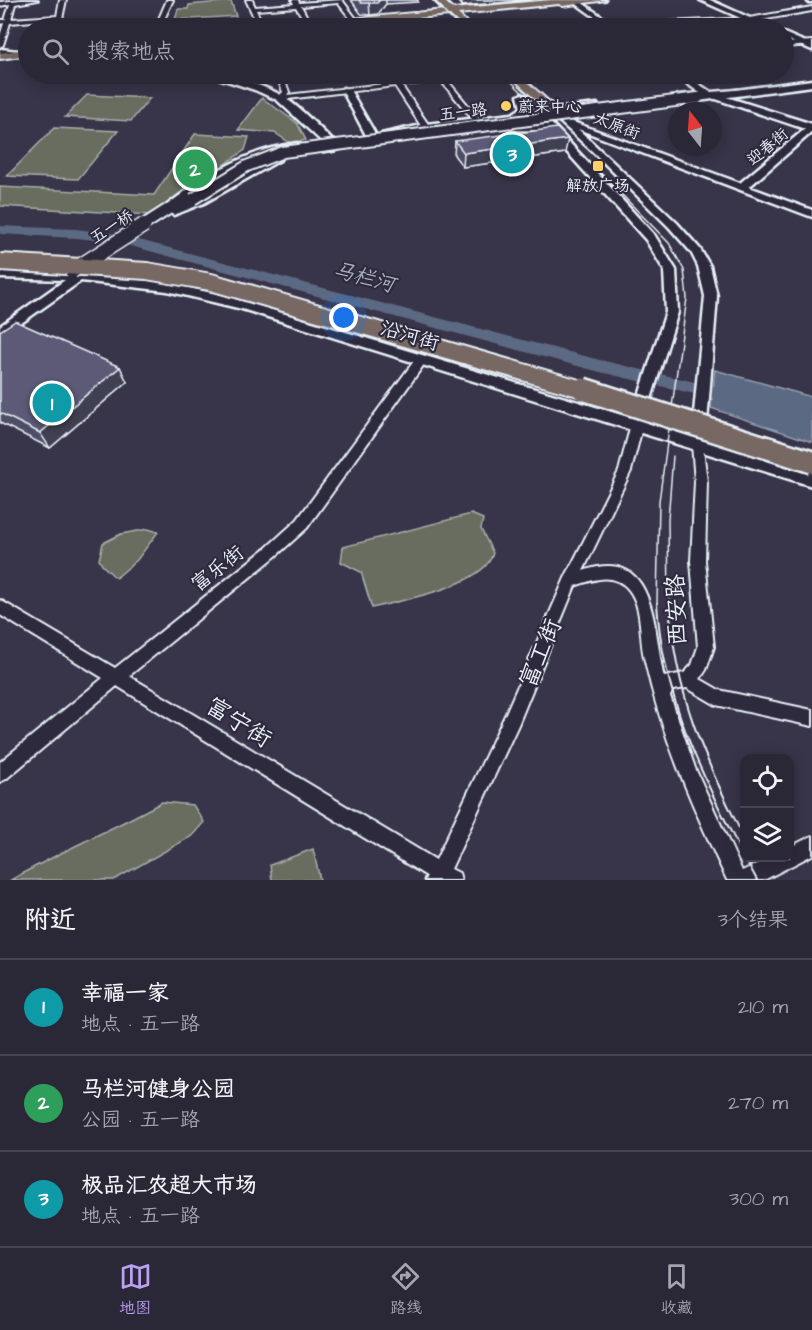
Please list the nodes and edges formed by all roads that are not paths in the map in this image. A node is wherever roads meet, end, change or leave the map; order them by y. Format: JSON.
{"nodes":[{"id":1,"x":35,"y":0,"type":"edge"},
{"id":2,"x":63,"y":0,"type":"edge"},
{"id":3,"x":170,"y":0,"type":"edge"},
{"id":4,"x":249,"y":0,"type":"edge"},
{"id":5,"x":340,"y":0,"type":"edge"},
{"id":6,"x":428,"y":0,"type":"edge"},
{"id":7,"x":439,"y":0,"type":"edge"},
{"id":8,"x":602,"y":0,"type":"edge"},
{"id":9,"x":704,"y":0,"type":"edge"},
{"id":10,"x":576,"y":1,"type":"edge"},
{"id":11,"x":296,"y":2,"type":"edge"},
{"id":12,"x":13,"y":3,"type":"junction"},
{"id":13,"x":0,"y":4,"type":"edge"},
{"id":14,"x":253,"y":9,"type":"junction"},
{"id":15,"x":812,"y":9,"type":"edge"},
{"id":16,"x":448,"y":14,"type":"junction"},
{"id":17,"x":60,"y":17,"type":"joint"},
{"id":18,"x":50,"y":18,"type":"edge"},
{"id":19,"x":162,"y":18,"type":"edge"},
{"id":20,"x":257,"y":18,"type":"edge"},
{"id":21,"x":305,"y":18,"type":"edge"},
{"id":22,"x":352,"y":18,"type":"edge"},
{"id":23,"x":415,"y":18,"type":"edge"},
{"id":24,"x":450,"y":18,"type":"edge"},
{"id":25,"x":454,"y":18,"type":"edge"},
{"id":26,"x":600,"y":18,"type":"edge"},
{"id":27,"x":745,"y":18,"type":"edge"},
{"id":28,"x":761,"y":18,"type":"edge"},
{"id":29,"x":18,"y":21,"type":"edge"},
{"id":30,"x":0,"y":22,"type":"edge"},
{"id":31,"x":8,"y":22,"type":"junction"},
{"id":32,"x":794,"y":40,"type":"edge"},
{"id":33,"x":812,"y":42,"type":"edge"},
{"id":34,"x":802,"y":43,"type":"junction"},
{"id":35,"x":794,"y":44,"type":"edge"},
{"id":36,"x":0,"y":45,"type":"edge"},
{"id":37,"x":812,"y":48,"type":"edge"},
{"id":38,"x":18,"y":55,"type":"edge"},
{"id":39,"x":0,"y":56,"type":"edge"},
{"id":40,"x":812,"y":83,"type":"edge"},
{"id":41,"x":244,"y":84,"type":"edge"},
{"id":42,"x":283,"y":84,"type":"edge"},
{"id":43,"x":397,"y":84,"type":"joint"},
{"id":44,"x":447,"y":84,"type":"edge"},
{"id":45,"x":510,"y":84,"type":"edge"},
{"id":46,"x":520,"y":84,"type":"edge"},
{"id":47,"x":694,"y":84,"type":"edge"},
{"id":48,"x":346,"y":90,"type":"junction"},
{"id":49,"x":522,"y":96,"type":"junction"},
{"id":50,"x":714,"y":96,"type":"junction"},
{"id":51,"x":280,"y":98,"type":"junction"},
{"id":52,"x":553,"y":111,"type":"junction"},
{"id":53,"x":586,"y":112,"type":"junction"},
{"id":54,"x":509,"y":117,"type":"junction"},
{"id":55,"x":545,"y":117,"type":"junction"},
{"id":56,"x":477,"y":121,"type":"junction"},
{"id":57,"x":564,"y":121,"type":"junction"},
{"id":58,"x":426,"y":127,"type":"junction"},
{"id":59,"x":582,"y":127,"type":"junction"},
{"id":60,"x":812,"y":128,"type":"edge"},
{"id":61,"x":372,"y":137,"type":"junction"},
{"id":62,"x":333,"y":146,"type":"junction"},
{"id":63,"x":741,"y":188,"type":"junction"},
{"id":64,"x":171,"y":211,"type":"junction"},
{"id":65,"x":812,"y":214,"type":"edge"},
{"id":66,"x":0,"y":260,"type":"edge"},
{"id":67,"x":76,"y":273,"type":"junction"},
{"id":68,"x":0,"y":274,"type":"edge"},
{"id":69,"x":0,"y":322,"type":"edge"},
{"id":70,"x":0,"y":333,"type":"edge"},
{"id":71,"x":421,"y":360,"type":"junction"},
{"id":72,"x":637,"y":424,"type":"junction"},
{"id":73,"x":698,"y":444,"type":"junction"},
{"id":74,"x":812,"y":451,"type":"edge"},
{"id":75,"x":812,"y":462,"type":"edge"},
{"id":76,"x":812,"y":472,"type":"edge"},
{"id":77,"x":812,"y":479,"type":"edge"},
{"id":78,"x":570,"y":582,"type":"junction"},
{"id":79,"x":0,"y":608,"type":"edge"},
{"id":80,"x":117,"y":676,"type":"junction"},
{"id":81,"x":688,"y":680,"type":"junction"},
{"id":82,"x":662,"y":693,"type":"junction"},
{"id":83,"x":812,"y":718,"type":"edge"},
{"id":84,"x":0,"y":773,"type":"edge"},
{"id":85,"x":812,"y":845,"type":"edge"},
{"id":86,"x":794,"y":854,"type":"edge"},
{"id":87,"x":779,"y":862,"type":"edge"},
{"id":88,"x":443,"y":878,"type":"edge"},
{"id":89,"x":737,"y":880,"type":"edge"},
{"id":90,"x":744,"y":880,"type":"edge"}],
"edges":[{"from":1,"to":12,"type":"street"},
{"from":2,"to":17,"type":"street"},
{"from":3,"to":19,"type":"street"},
{"from":4,"to":14,"type":"street"},
{"from":5,"to":11,"type":"street"},
{"from":5,"to":22,"type":"street"},
{"from":6,"to":16,"type":"main road"},
{"from":7,"to":16,"type":"main road"},
{"from":8,"to":10,"type":"main road"},
{"from":9,"to":27,"type":"main road"},
{"from":10,"to":16,"type":"main road"},
{"from":10,"to":26,"type":"street"},
{"from":11,"to":14,"type":"street"},
{"from":11,"to":21,"type":"street"},
{"from":12,"to":13,"type":"street"},
{"from":12,"to":31,"type":"street"},
{"from":14,"to":20,"type":"street"},
{"from":15,"to":28,"type":"street"},
{"from":16,"to":23,"type":"main road"},
{"from":16,"to":24,"type":"main road"},
{"from":16,"to":25,"type":"main road"},
{"from":17,"to":18,"type":"street"},
{"from":29,"to":31,"type":"street"},
{"from":30,"to":31,"type":"street"},
{"from":31,"to":36,"type":"street"},
{"from":32,"to":34,"type":"main road"},
{"from":33,"to":34,"type":"street"},
{"from":34,"to":35,"type":"street"},
{"from":34,"to":37,"type":"main road"},
{"from":38,"to":39,"type":"main road"},
{"from":40,"to":50,"type":"main road","name":"五一路"},
{"from":41,"to":51,"type":"street"},
{"from":42,"to":51,"type":"street"},
{"from":43,"to":48,"type":"street"},
{"from":43,"to":58,"type":"street"},
{"from":44,"to":56,"type":"street"},
{"from":45,"to":49,"type":"main road"},
{"from":46,"to":55,"type":"main road"},
{"from":47,"to":50,"type":"street"},
{"from":48,"to":51,"type":"street"},
{"from":48,"to":61,"type":"street"},
{"from":49,"to":54,"type":"street"},
{"from":49,"to":55,"type":"main road"},
{"from":50,"to":53,"type":"street"},
{"from":50,"to":60,"type":"street"},
{"from":50,"to":64,"type":"main road","name":"五一路","bridge":true},
{"from":51,"to":62,"type":"street"},
{"from":52,"to":53,"type":"street"},
{"from":52,"to":55,"type":"main road"},
{"from":52,"to":57,"type":"main road"},
{"from":53,"to":55,"type":"street"},
{"from":53,"to":57,"type":"street"},
{"from":53,"to":59,"type":"street"},
{"from":54,"to":55,"type":"street"},
{"from":54,"to":56,"type":"street"},
{"from":55,"to":57,"type":"street","name":"太原街"},
{"from":55,"to":62,"type":"street"},
{"from":55,"to":72,"type":"street"},
{"from":56,"to":58,"type":"street"},
{"from":57,"to":59,"type":"street","name":"太原街"},
{"from":57,"to":73,"type":"street"},
{"from":58,"to":61,"type":"street"},
{"from":59,"to":63,"type":"street","name":"太原街"},
{"from":60,"to":63,"type":"street","name":"迎春街"},
{"from":61,"to":62,"type":"street"},
{"from":62,"to":64,"type":"street"},
{"from":62,"to":64,"type":"street"},
{"from":63,"to":65,"type":"street","name":"太原街"},
{"from":64,"to":67,"type":"main road","name":"五一桥"},
{"from":66,"to":74,"type":"highway","bridge":true},
{"from":66,"to":75,"type":"highway","bridge":true},
{"from":67,"to":68,"type":"main road","name":"沿河街"},
{"from":67,"to":69,"type":"main road"},
{"from":67,"to":70,"type":"main road"},
{"from":67,"to":71,"type":"main road","name":"沿河街"},
{"from":71,"to":72,"type":"main road","name":"沿河街"},
{"from":71,"to":80,"type":"street","name":"富乐街"},
{"from":72,"to":73,"type":"main road","name":"沿河街"},
{"from":72,"to":78,"type":"street","name":"富工街"},
{"from":73,"to":76,"type":"main road","name":"沿河街"},
{"from":73,"to":77,"type":"main road","name":"沿河街"},
{"from":73,"to":81,"type":"street","name":"西安路"},
{"from":78,"to":82,"type":"street"},
{"from":78,"to":88,"type":"street","name":"富工街"},
{"from":79,"to":80,"type":"street","name":"富宁街"},
{"from":80,"to":84,"type":"street","name":"富乐街"},
{"from":80,"to":88,"type":"street","name":"富宁街"},
{"from":81,"to":82,"type":"street"},
{"from":81,"to":83,"type":"street"},
{"from":82,"to":89,"type":"street"},
{"from":85,"to":86,"type":"street"},
{"from":87,"to":90,"type":"street"}]}
